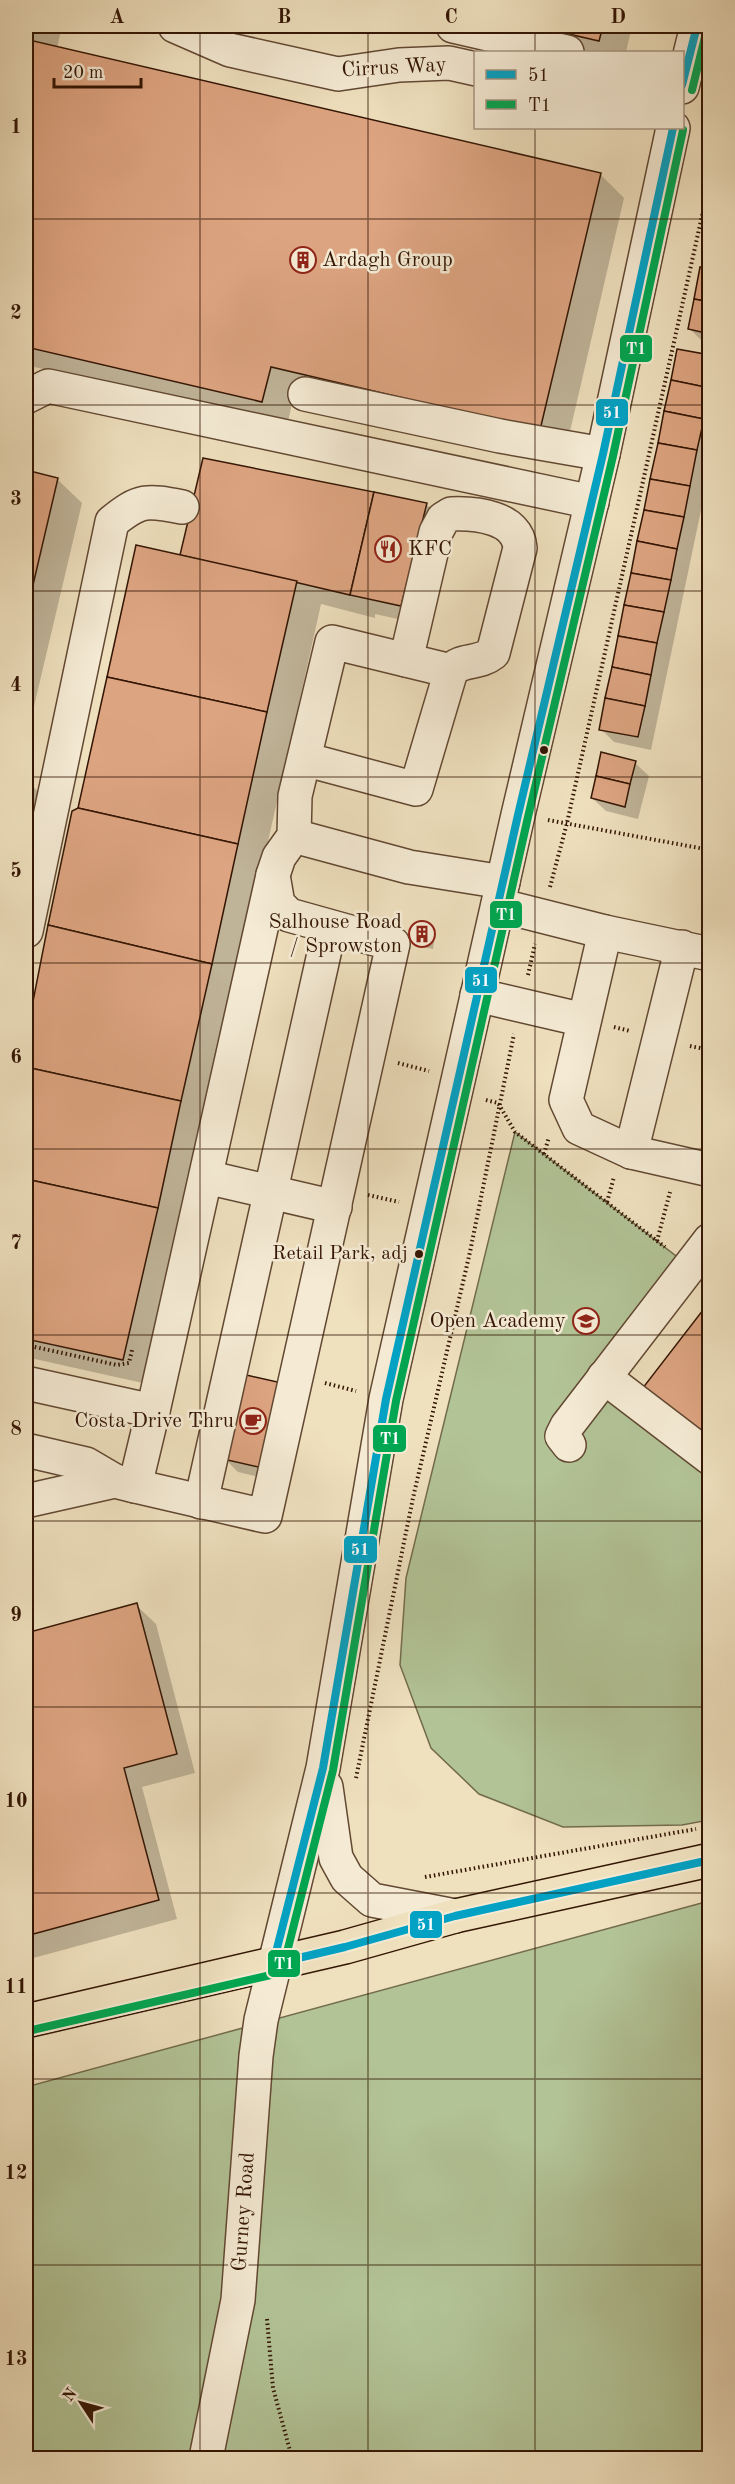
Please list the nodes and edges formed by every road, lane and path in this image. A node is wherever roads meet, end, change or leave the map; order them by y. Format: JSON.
{"nodes":[{"id":1,"x":175,"y":26,"type":"edge"},
{"id":2,"x":453,"y":26,"type":"edge"},
{"id":3,"x":697,"y":26,"type":"edge"},
{"id":4,"x":563,"y":51,"type":"edge"},
{"id":5,"x":474,"y":69,"type":"edge"},
{"id":6,"x":690,"y":84,"type":"edge"},
{"id":7,"x":673,"y":129,"type":"edge"},
{"id":8,"x":710,"y":180,"type":"edge"},
{"id":9,"x":305,"y":394,"type":"dead end"},
{"id":10,"x":26,"y":397,"type":"edge"},
{"id":11,"x":603,"y":454,"type":"junction"},
{"id":12,"x":592,"y":502,"type":"junction"},
{"id":13,"x":182,"y":507,"type":"dead end"},
{"id":14,"x":406,"y":660,"type":"junction"},
{"id":15,"x":451,"y":671,"type":"junction"},
{"id":16,"x":304,"y":759,"type":"junction"},
{"id":17,"x":518,"y":815,"type":"junction"},
{"id":18,"x":567,"y":823,"type":"junction"},
{"id":19,"x":294,"y":836,"type":"junction"},
{"id":20,"x":710,"y":850,"type":"edge"},
{"id":21,"x":273,"y":875,"type":"junction"},
{"id":22,"x":500,"y":894,"type":"junction"},
{"id":23,"x":542,"y":916,"type":"junction"},
{"id":24,"x":330,"y":927,"type":"junction"},
{"id":25,"x":26,"y":931,"type":"edge"},
{"id":26,"x":605,"y":932,"type":"junction"},
{"id":27,"x":696,"y":951,"type":"edge"},
{"id":28,"x":477,"y":995,"type":"junction"},
{"id":29,"x":584,"y":1020,"type":"junction"},
{"id":30,"x":631,"y":1152,"type":"junction"},
{"id":31,"x":678,"y":1163,"type":"junction"},
{"id":32,"x":710,"y":1170,"type":"edge"},
{"id":33,"x":206,"y":1177,"type":"junction"},
{"id":34,"x":271,"y":1192,"type":"junction"},
{"id":35,"x":335,"y":1207,"type":"junction"},
{"id":36,"x":710,"y":1240,"type":"edge"},
{"id":37,"x":657,"y":1241,"type":"junction"},
{"id":38,"x":689,"y":1266,"type":"junction"},
{"id":39,"x":135,"y":1341,"type":"dead end"},
{"id":40,"x":26,"y":1345,"type":"edge"},
{"id":41,"x":604,"y":1377,"type":"junction"},
{"id":42,"x":26,"y":1383,"type":"edge"},
{"id":43,"x":153,"y":1411,"type":"junction"},
{"id":44,"x":569,"y":1445,"type":"dead end"},
{"id":45,"x":26,"y":1450,"type":"edge"},
{"id":46,"x":710,"y":1458,"type":"edge"},
{"id":47,"x":125,"y":1484,"type":"junction"},
{"id":48,"x":26,"y":1501,"type":"edge"},
{"id":49,"x":201,"y":1502,"type":"junction"},
{"id":50,"x":323,"y":1768,"type":"junction"},
{"id":51,"x":355,"y":1783,"type":"dead end"},
{"id":52,"x":698,"y":1828,"type":"dead end"},
{"id":53,"x":710,"y":1860,"type":"edge"},
{"id":54,"x":415,"y":1877,"type":"dead end"},
{"id":55,"x":455,"y":1916,"type":"junction"},
{"id":56,"x":273,"y":1965,"type":"junction"},
{"id":57,"x":26,"y":2021,"type":"edge"},
{"id":58,"x":237,"y":2300,"type":"junction"},
{"id":59,"x":206,"y":2458,"type":"edge"},
{"id":60,"x":292,"y":2458,"type":"edge"}],
"edges":[{"from":1,"to":5,"type":"street","name":"Cirrus Way"},
{"from":2,"to":4,"type":"street"},
{"from":3,"to":6,"type":"street"},
{"from":7,"to":11,"type":"street"},
{"from":8,"to":18,"type":"path"},
{"from":9,"to":11,"type":"street"},
{"from":10,"to":12,"type":"street"},
{"from":11,"to":12,"type":"street"},
{"from":12,"to":17,"type":"street"},
{"from":13,"to":25,"type":"street"},
{"from":14,"to":15,"type":"street"},
{"from":14,"to":15,"type":"street"},
{"from":14,"to":16,"type":"street"},
{"from":15,"to":16,"type":"street"},
{"from":16,"to":19,"type":"street"},
{"from":17,"to":18,"type":"path"},
{"from":17,"to":22,"type":"street"},
{"from":18,"to":20,"type":"path"},
{"from":18,"to":23,"type":"path"},
{"from":19,"to":21,"type":"street"},
{"from":19,"to":22,"type":"street"},
{"from":21,"to":24,"type":"street"},
{"from":21,"to":33,"type":"street"},
{"from":22,"to":23,"type":"street"},
{"from":22,"to":28,"type":"street"},
{"from":23,"to":26,"type":"street"},
{"from":24,"to":34,"type":"street"},
{"from":24,"to":35,"type":"street"},
{"from":26,"to":27,"type":"street"},
{"from":26,"to":29,"type":"street"},
{"from":27,"to":30,"type":"street"},
{"from":28,"to":29,"type":"street"},
{"from":28,"to":50,"type":"street"},
{"from":29,"to":30,"type":"street"},
{"from":30,"to":31,"type":"street"},
{"from":31,"to":32,"type":"street"},
{"from":31,"to":37,"type":"path"},
{"from":33,"to":34,"type":"street"},
{"from":33,"to":43,"type":"street"},
{"from":34,"to":35,"type":"street"},
{"from":34,"to":49,"type":"street"},
{"from":35,"to":49,"type":"street"},
{"from":36,"to":38,"type":"street"},
{"from":37,"to":38,"type":"path"},
{"from":37,"to":51,"type":"path"},
{"from":38,"to":41,"type":"street"},
{"from":39,"to":40,"type":"path"},
{"from":41,"to":44,"type":"street"},
{"from":41,"to":46,"type":"street"},
{"from":42,"to":43,"type":"street"},
{"from":43,"to":47,"type":"street"},
{"from":45,"to":47,"type":"street"},
{"from":47,"to":48,"type":"street"},
{"from":47,"to":49,"type":"street"},
{"from":50,"to":55,"type":"street"},
{"from":50,"to":56,"type":"street","name":"Gurney Road"},
{"from":52,"to":54,"type":"path"},
{"from":53,"to":55,"type":"highway"},
{"from":55,"to":56,"type":"highway"},
{"from":56,"to":57,"type":"highway"},
{"from":56,"to":58,"type":"street","name":"Gurney Road"},
{"from":58,"to":59,"type":"street","name":"Gurney Road"},
{"from":58,"to":60,"type":"path"}]}
